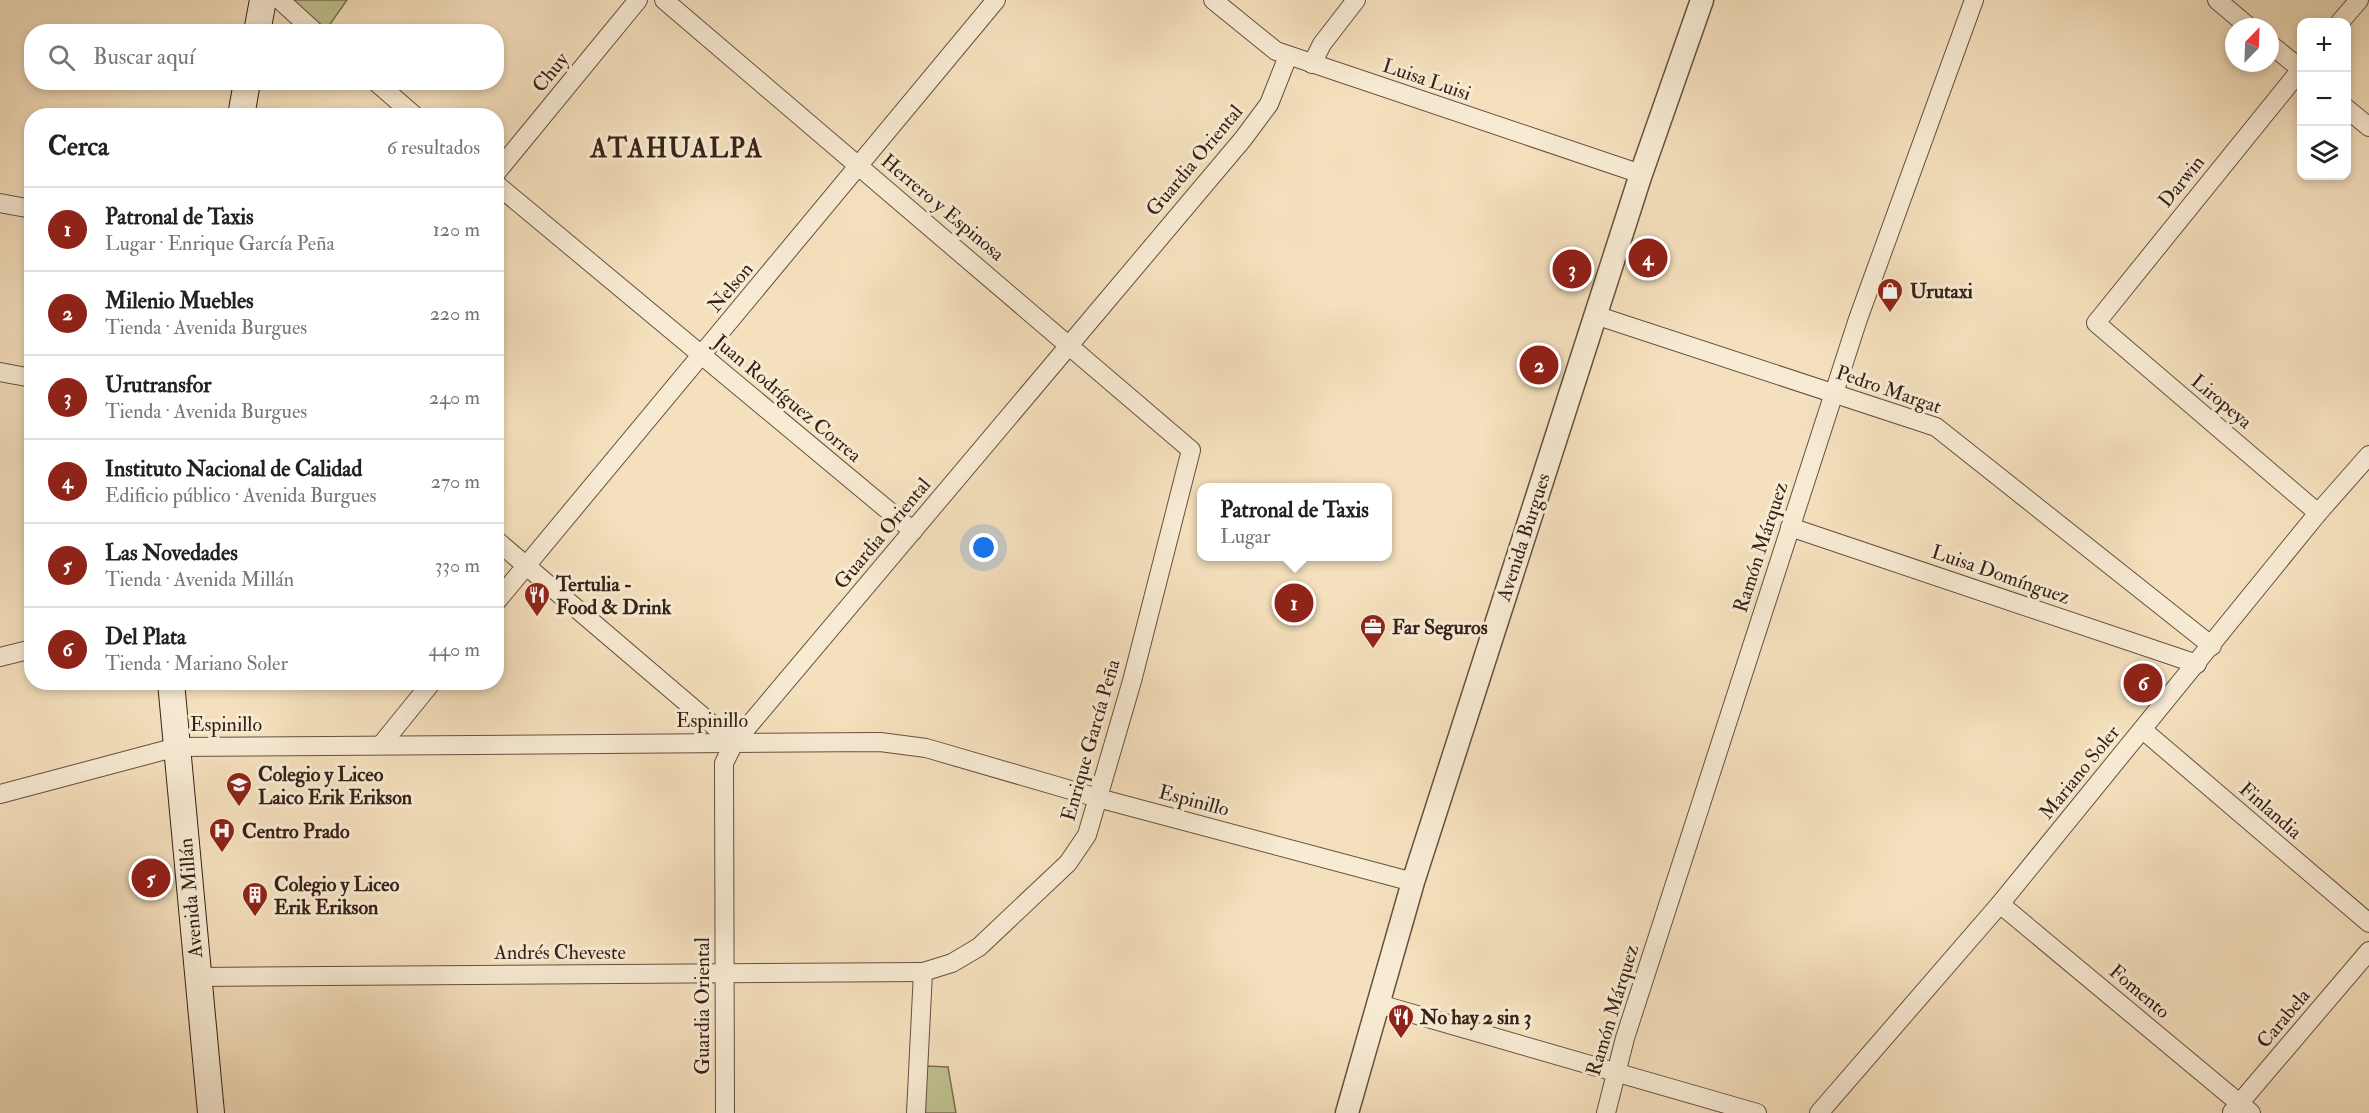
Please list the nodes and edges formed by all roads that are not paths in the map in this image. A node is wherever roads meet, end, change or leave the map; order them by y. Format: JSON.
{"nodes":[{"id":1,"x":263,"y":0,"type":"edge"},
{"id":2,"x":280,"y":0,"type":"edge"},
{"id":3,"x":638,"y":0,"type":"edge"},
{"id":4,"x":664,"y":0,"type":"edge"},
{"id":5,"x":996,"y":0,"type":"edge"},
{"id":6,"x":1213,"y":0,"type":"edge"},
{"id":7,"x":1356,"y":0,"type":"edge"},
{"id":8,"x":1702,"y":0,"type":"edge"},
{"id":9,"x":1974,"y":0,"type":"edge"},
{"id":10,"x":2217,"y":0,"type":"edge"},
{"id":11,"x":2359,"y":0,"type":"edge"},
{"id":12,"x":2238,"y":18,"type":"edge"},
{"id":13,"x":2343,"y":18,"type":"edge"},
{"id":14,"x":258,"y":24,"type":"edge"},
{"id":15,"x":306,"y":24,"type":"edge"},
{"id":16,"x":2279,"y":51,"type":"edge"},
{"id":17,"x":1288,"y":56,"type":"junction"},
{"id":18,"x":1312,"y":64,"type":"junction"},
{"id":19,"x":2297,"y":66,"type":"edge"},
{"id":20,"x":2299,"y":72,"type":"edge"},
{"id":21,"x":246,"y":90,"type":"edge"},
{"id":22,"x":385,"y":90,"type":"edge"},
{"id":23,"x":242,"y":108,"type":"edge"},
{"id":24,"x":406,"y":108,"type":"edge"},
{"id":25,"x":2351,"y":112,"type":"edge"},
{"id":26,"x":2369,"y":127,"type":"edge"},
{"id":27,"x":504,"y":163,"type":"edge"},
{"id":28,"x":859,"y":166,"type":"junction"},
{"id":29,"x":1641,"y":174,"type":"junction"},
{"id":30,"x":504,"y":191,"type":"edge"},
{"id":31,"x":0,"y":203,"type":"edge"},
{"id":32,"x":24,"y":208,"type":"edge"},
{"id":33,"x":1595,"y":315,"type":"junction"},
{"id":34,"x":2096,"y":323,"type":"joint"},
{"id":35,"x":1068,"y":344,"type":"junction"},
{"id":36,"x":703,"y":356,"type":"junction"},
{"id":37,"x":0,"y":372,"type":"edge"},
{"id":38,"x":24,"y":376,"type":"edge"},
{"id":39,"x":1833,"y":393,"type":"junction"},
{"id":40,"x":1191,"y":450,"type":"joint"},
{"id":41,"x":2369,"y":455,"type":"edge"},
{"id":42,"x":2318,"y":513,"type":"junction"},
{"id":43,"x":1790,"y":527,"type":"junction"},
{"id":44,"x":913,"y":531,"type":"junction"},
{"id":45,"x":504,"y":547,"type":"edge"},
{"id":46,"x":526,"y":566,"type":"junction"},
{"id":47,"x":504,"y":592,"type":"edge"},
{"id":48,"x":2212,"y":646,"type":"junction"},
{"id":49,"x":24,"y":651,"type":"edge"},
{"id":50,"x":0,"y":657,"type":"edge"},
{"id":51,"x":2197,"y":664,"type":"junction"},
{"id":52,"x":172,"y":690,"type":"edge"},
{"id":53,"x":426,"y":690,"type":"edge"},
{"id":54,"x":2143,"y":730,"type":"junction"},
{"id":55,"x":734,"y":742,"type":"junction"},
{"id":56,"x":381,"y":746,"type":"junction"},
{"id":57,"x":177,"y":747,"type":"junction"},
{"id":58,"x":0,"y":794,"type":"edge"},
{"id":59,"x":1098,"y":798,"type":"junction"},
{"id":60,"x":1413,"y":882,"type":"junction"},
{"id":61,"x":2000,"y":904,"type":"junction"},
{"id":62,"x":2369,"y":923,"type":"edge"},
{"id":63,"x":2369,"y":951,"type":"edge"},
{"id":64,"x":923,"y":972,"type":"junction"},
{"id":65,"x":726,"y":974,"type":"junction"},
{"id":66,"x":197,"y":977,"type":"junction"},
{"id":67,"x":1379,"y":1004,"type":"junction"},
{"id":68,"x":1616,"y":1072,"type":"junction"},
{"id":69,"x":2241,"y":1110,"type":"edge"},
{"id":70,"x":211,"y":1113,"type":"edge"},
{"id":71,"x":724,"y":1113,"type":"edge"},
{"id":72,"x":916,"y":1113,"type":"edge"},
{"id":73,"x":1347,"y":1113,"type":"edge"},
{"id":74,"x":1606,"y":1113,"type":"edge"},
{"id":75,"x":1757,"y":1113,"type":"edge"},
{"id":76,"x":1820,"y":1113,"type":"edge"}],
"edges":[{"from":1,"to":14,"type":"main road"},
{"from":2,"to":15,"type":"street"},
{"from":3,"to":27,"type":"street","name":"Chuy"},
{"from":4,"to":28,"type":"street","name":"Herrero y Espinosa"},
{"from":5,"to":28,"type":"street","name":"Nelson"},
{"from":6,"to":17,"type":"street","name":"Luisa Luisi"},
{"from":7,"to":18,"type":"street"},
{"from":8,"to":29,"type":"street","name":"Avenida Burgues"},
{"from":9,"to":39,"type":"street","name":"Ramón Márquez"},
{"from":10,"to":12,"type":"street"},
{"from":11,"to":13,"type":"street"},
{"from":16,"to":19,"type":"street"},
{"from":17,"to":18,"type":"street","name":"Luisa Luisi"},
{"from":17,"to":35,"type":"street","name":"Guardia Oriental"},
{"from":18,"to":29,"type":"street","name":"Luisa Luisi"},
{"from":20,"to":34,"type":"street","name":"Darwin"},
{"from":21,"to":23,"type":"main road"},
{"from":22,"to":24,"type":"street"},
{"from":25,"to":26,"type":"street"},
{"from":28,"to":35,"type":"street","name":"Herrero y Espinosa"},
{"from":28,"to":36,"type":"street","name":"Nelson"},
{"from":29,"to":33,"type":"street","name":"Avenida Burgues"},
{"from":30,"to":36,"type":"street","name":"Juan Rodríguez Correa"},
{"from":31,"to":32,"type":"street"},
{"from":33,"to":39,"type":"street","name":"Pedro Margat"},
{"from":33,"to":60,"type":"street","name":"Avenida Burgues"},
{"from":34,"to":42,"type":"street","name":"Liropeya"},
{"from":35,"to":40,"type":"street","name":"Herrero y Espinosa"},
{"from":35,"to":44,"type":"street","name":"Guardia Oriental"},
{"from":36,"to":44,"type":"street","name":"Juan Rodríguez Correa"},
{"from":36,"to":46,"type":"street","name":"Nelson"},
{"from":37,"to":38,"type":"street"},
{"from":39,"to":43,"type":"street","name":"Ramón Márquez"},
{"from":39,"to":48,"type":"street","name":"Pedro Margat"},
{"from":40,"to":59,"type":"street","name":"Enrique García Peña"},
{"from":41,"to":42,"type":"street","name":"Mariano Soler"},
{"from":42,"to":48,"type":"street","name":"Mariano Soler"},
{"from":43,"to":51,"type":"street","name":"Luisa Domínguez"},
{"from":43,"to":68,"type":"street","name":"Ramón Márquez"},
{"from":44,"to":55,"type":"street","name":"Guardia Oriental"},
{"from":45,"to":46,"type":"street"},
{"from":46,"to":47,"type":"street","name":"Nelson"},
{"from":46,"to":55,"type":"street"},
{"from":48,"to":51,"type":"street","name":"Mariano Soler"},
{"from":49,"to":50,"type":"street"},
{"from":51,"to":54,"type":"street","name":"Mariano Soler"},
{"from":52,"to":57,"type":"main road","name":"Avenida Millán"},
{"from":53,"to":56,"type":"street"},
{"from":54,"to":61,"type":"street","name":"Mariano Soler"},
{"from":54,"to":62,"type":"street","name":"Finlandia"},
{"from":55,"to":56,"type":"street","name":"Espinillo"},
{"from":55,"to":59,"type":"street","name":"Espinillo"},
{"from":55,"to":65,"type":"street","name":"Guardia Oriental"},
{"from":56,"to":57,"type":"street","name":"Espinillo"},
{"from":57,"to":58,"type":"street","name":"Espinillo"},
{"from":57,"to":66,"type":"main road","name":"Avenida Millán"},
{"from":59,"to":60,"type":"street","name":"Espinillo"},
{"from":59,"to":64,"type":"street","name":"Enrique García Peña"},
{"from":60,"to":67,"type":"street","name":"Avenida Burgues"},
{"from":61,"to":69,"type":"street","name":"Fomento"},
{"from":61,"to":76,"type":"street","name":"Mariano Soler"},
{"from":63,"to":69,"type":"street","name":"Carabela"},
{"from":64,"to":65,"type":"street","name":"Andrés Cheveste"},
{"from":64,"to":72,"type":"street"},
{"from":65,"to":66,"type":"street","name":"Andrés Cheveste"},
{"from":65,"to":71,"type":"street","name":"Guardia Oriental"},
{"from":66,"to":70,"type":"main road","name":"Avenida Millán"},
{"from":67,"to":68,"type":"street"},
{"from":67,"to":73,"type":"street","name":"Avenida Burgues"},
{"from":68,"to":74,"type":"street","name":"Ramón Márquez"},
{"from":68,"to":75,"type":"street"}]}
